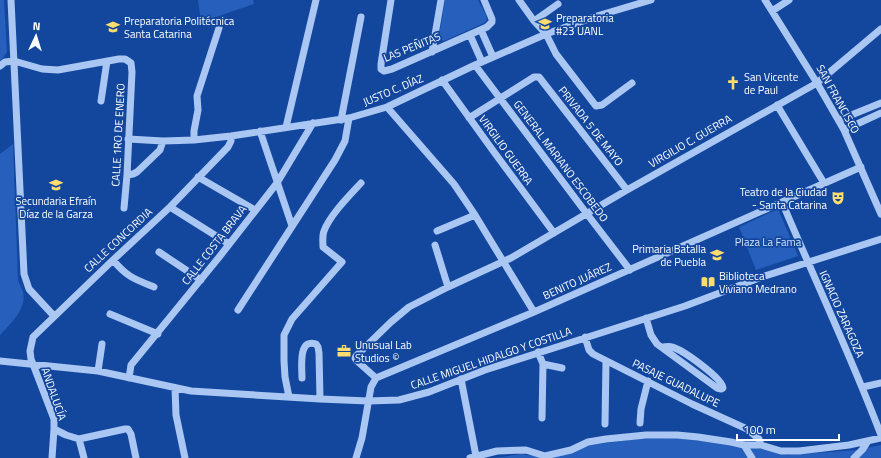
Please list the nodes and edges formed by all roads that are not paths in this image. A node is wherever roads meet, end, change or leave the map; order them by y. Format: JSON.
{"nodes":[{"id":1,"x":11,"y":0,"type":"edge"},
{"id":2,"x":316,"y":0,"type":"edge"},
{"id":3,"x":391,"y":0,"type":"edge"},
{"id":4,"x":442,"y":0,"type":"edge"},
{"id":5,"x":484,"y":0,"type":"edge"},
{"id":6,"x":519,"y":0,"type":"edge"},
{"id":7,"x":651,"y":0,"type":"edge"},
{"id":8,"x":765,"y":0,"type":"edge"},
{"id":9,"x":789,"y":0,"type":"edge"},
{"id":10,"x":558,"y":4,"type":"dead end"},
{"id":11,"x":772,"y":10,"type":"junction"},
{"id":12,"x":361,"y":16,"type":"dead end"},
{"id":13,"x":534,"y":21,"type":"junction"},
{"id":14,"x":220,"y":28,"type":"dead end"},
{"id":15,"x":881,"y":29,"type":"edge"},
{"id":16,"x":481,"y":30,"type":"junction"},
{"id":17,"x":546,"y":34,"type":"junction"},
{"id":18,"x":470,"y":35,"type":"junction"},
{"id":19,"x":432,"y":52,"type":"junction"},
{"id":20,"x":493,"y":57,"type":"junction"},
{"id":21,"x":14,"y":61,"type":"junction"},
{"id":22,"x":107,"y":61,"type":"junction"},
{"id":23,"x":478,"y":63,"type":"junction"},
{"id":24,"x":0,"y":66,"type":"edge"},
{"id":25,"x":442,"y":80,"type":"junction"},
{"id":26,"x":632,"y":83,"type":"dead end"},
{"id":27,"x":817,"y":83,"type":"junction"},
{"id":28,"x":500,"y":98,"type":"junction"},
{"id":29,"x":101,"y":101,"type":"dead end"},
{"id":30,"x":881,"y":103,"type":"edge"},
{"id":31,"x":777,"y":105,"type":"junction"},
{"id":32,"x":387,"y":106,"type":"junction"},
{"id":33,"x":881,"y":113,"type":"edge"},
{"id":34,"x":349,"y":118,"type":"junction"},
{"id":35,"x":469,"y":118,"type":"junction"},
{"id":36,"x":341,"y":120,"type":"junction"},
{"id":37,"x":839,"y":120,"type":"junction"},
{"id":38,"x":313,"y":124,"type":"junction"},
{"id":39,"x":286,"y":127,"type":"junction"},
{"id":40,"x":844,"y":130,"type":"junction"},
{"id":41,"x":260,"y":131,"type":"junction"},
{"id":42,"x":231,"y":136,"type":"junction"},
{"id":43,"x":128,"y":139,"type":"junction"},
{"id":44,"x":194,"y":140,"type":"junction"},
{"id":45,"x":163,"y":141,"type":"junction"},
{"id":46,"x":861,"y":167,"type":"junction"},
{"id":47,"x":127,"y":175,"type":"junction"},
{"id":48,"x":198,"y":177,"type":"junction"},
{"id":49,"x":277,"y":183,"type":"junction"},
{"id":50,"x":361,"y":183,"type":"dead end"},
{"id":51,"x":824,"y":183,"type":"junction"},
{"id":52,"x":627,"y":190,"type":"junction"},
{"id":53,"x":782,"y":202,"type":"junction"},
{"id":54,"x":170,"y":207,"type":"junction"},
{"id":55,"x":124,"y":208,"type":"dead end"},
{"id":56,"x":255,"y":210,"type":"junction"},
{"id":57,"x":587,"y":214,"type":"junction"},
{"id":58,"x":881,"y":214,"type":"edge"},
{"id":59,"x":475,"y":215,"type":"junction"},
{"id":60,"x":292,"y":226,"type":"junction"},
{"id":61,"x":437,"y":231,"type":"dead end"},
{"id":62,"x":554,"y":233,"type":"junction"},
{"id":63,"x":881,"y":239,"type":"edge"},
{"id":64,"x":229,"y":244,"type":"junction"},
{"id":65,"x":435,"y":245,"type":"dead end"},
{"id":66,"x":159,"y":252,"type":"dead end"},
{"id":67,"x":113,"y":260,"type":"junction"},
{"id":68,"x":503,"y":262,"type":"junction"},
{"id":69,"x":808,"y":262,"type":"junction"},
{"id":70,"x":630,"y":270,"type":"junction"},
{"id":71,"x":201,"y":280,"type":"junction"},
{"id":72,"x":154,"y":287,"type":"dead end"},
{"id":73,"x":448,"y":287,"type":"junction"},
{"id":74,"x":238,"y":310,"type":"dead end"},
{"id":75,"x":534,"y":312,"type":"junction"},
{"id":76,"x":110,"y":314,"type":"dead end"},
{"id":77,"x":54,"y":316,"type":"junction"},
{"id":78,"x":646,"y":318,"type":"junction"},
{"id":79,"x":158,"y":334,"type":"junction"},
{"id":80,"x":585,"y":337,"type":"junction"},
{"id":81,"x":102,"y":344,"type":"dead end"},
{"id":82,"x":659,"y":345,"type":"junction"},
{"id":83,"x":538,"y":352,"type":"junction"},
{"id":84,"x":693,"y":359,"type":"junction"},
{"id":85,"x":0,"y":361,"type":"edge"},
{"id":86,"x":606,"y":361,"type":"junction"},
{"id":87,"x":32,"y":364,"type":"junction"},
{"id":88,"x":543,"y":364,"type":"junction"},
{"id":89,"x":688,"y":366,"type":"junction"},
{"id":90,"x":562,"y":368,"type":"dead end"},
{"id":91,"x":98,"y":371,"type":"junction"},
{"id":92,"x":129,"y":378,"type":"junction"},
{"id":93,"x":302,"y":378,"type":"dead end"},
{"id":94,"x":376,"y":378,"type":"junction"},
{"id":95,"x":461,"y":379,"type":"junction"},
{"id":96,"x":648,"y":381,"type":"junction"},
{"id":97,"x":881,"y":383,"type":"edge"},
{"id":98,"x":175,"y":388,"type":"junction"},
{"id":99,"x":863,"y":388,"type":"junction"},
{"id":100,"x":289,"y":397,"type":"junction"},
{"id":101,"x":320,"y":399,"type":"junction"},
{"id":102,"x":368,"y":401,"type":"junction"},
{"id":103,"x":542,"y":418,"type":"dead end"},
{"id":104,"x":640,"y":423,"type":"dead end"},
{"id":105,"x":605,"y":424,"type":"dead end"},
{"id":106,"x":54,"y":429,"type":"junction"},
{"id":107,"x":881,"y":435,"type":"edge"},
{"id":108,"x":881,"y":438,"type":"edge"},
{"id":109,"x":79,"y":439,"type":"junction"},
{"id":110,"x":868,"y":441,"type":"junction"},
{"id":111,"x":744,"y":445,"type":"junction"},
{"id":112,"x":761,"y":445,"type":"junction"},
{"id":113,"x":473,"y":457,"type":"edge"},
{"id":114,"x":545,"y":457,"type":"edge"},
{"id":115,"x":52,"y":458,"type":"edge"},
{"id":116,"x":84,"y":458,"type":"edge"},
{"id":117,"x":136,"y":458,"type":"edge"},
{"id":118,"x":185,"y":458,"type":"edge"},
{"id":119,"x":356,"y":458,"type":"edge"},
{"id":120,"x":752,"y":458,"type":"edge"},
{"id":121,"x":854,"y":458,"type":"edge"}],
"edges":[{"from":1,"to":21,"type":"street"},
{"from":2,"to":39,"type":"street"},
{"from":3,"to":19,"type":"street","name":"LAS PEÑITAS"},
{"from":4,"to":19,"type":"street"},
{"from":5,"to":16,"type":"street"},
{"from":6,"to":13,"type":"street"},
{"from":7,"to":17,"type":"street","name":"JUSTO C. DÍAZ"},
{"from":8,"to":11,"type":"street","name":"SAN FRANCISCO"},
{"from":9,"to":11,"type":"street"},
{"from":10,"to":13,"type":"street"},
{"from":11,"to":27,"type":"street","name":"SAN FRANCISCO"},
{"from":12,"to":36,"type":"street"},
{"from":13,"to":17,"type":"street"},
{"from":14,"to":44,"type":"street"},
{"from":15,"to":27,"type":"street","name":"VIRGILIO C. GUERRA"},
{"from":16,"to":18,"type":"street","name":"LAS PEÑITAS"},
{"from":16,"to":20,"type":"street"},
{"from":17,"to":20,"type":"street","name":"JUSTO C. DÍAZ"},
{"from":17,"to":26,"type":"street"},
{"from":18,"to":19,"type":"street","name":"LAS PEÑITAS"},
{"from":18,"to":23,"type":"street","name":"GENERAL MARIANO ESCOBEDO"},
{"from":20,"to":23,"type":"street","name":"JUSTO C. DÍAZ"},
{"from":21,"to":22,"type":"street"},
{"from":21,"to":24,"type":"street"},
{"from":21,"to":77,"type":"street"},
{"from":22,"to":29,"type":"street"},
{"from":22,"to":43,"type":"street","name":"CALLE 1RO DE ENERO"},
{"from":23,"to":25,"type":"street","name":"JUSTO C. DÍAZ"},
{"from":23,"to":28,"type":"street","name":"GENERAL MARIANO ESCOBEDO"},
{"from":25,"to":32,"type":"street","name":"JUSTO C. DÍAZ"},
{"from":25,"to":35,"type":"street","name":"VIRGILIO GUERRA"},
{"from":27,"to":31,"type":"street","name":"VIRGILIO C. GUERRA"},
{"from":27,"to":37,"type":"street","name":"SAN FRANCISCO"},
{"from":28,"to":35,"type":"street"},
{"from":28,"to":52,"type":"street","name":"PRIVADA 5 DE MAYO"},
{"from":28,"to":57,"type":"street","name":"GENERAL MARIANO ESCOBEDO"},
{"from":30,"to":37,"type":"street"},
{"from":31,"to":51,"type":"street"},
{"from":31,"to":52,"type":"street","name":"VIRGILIO C. GUERRA"},
{"from":32,"to":34,"type":"street","name":"JUSTO C. DÍAZ"},
{"from":32,"to":59,"type":"street"},
{"from":33,"to":40,"type":"street"},
{"from":34,"to":36,"type":"street","name":"JUSTO C. DÍAZ"},
{"from":34,"to":60,"type":"street"},
{"from":35,"to":62,"type":"street","name":"VIRGILIO GUERRA"},
{"from":36,"to":38,"type":"street","name":"JUSTO C. DÍAZ"},
{"from":37,"to":40,"type":"street","name":"SAN FRANCISCO"},
{"from":38,"to":39,"type":"street","name":"JUSTO C. DÍAZ"},
{"from":38,"to":49,"type":"street","name":"CALLE COSTA BRAVA"},
{"from":39,"to":41,"type":"street","name":"JUSTO C. DÍAZ"},
{"from":40,"to":46,"type":"street","name":"SAN FRANCISCO"},
{"from":41,"to":42,"type":"street","name":"JUSTO C. DÍAZ"},
{"from":41,"to":49,"type":"street"},
{"from":42,"to":44,"type":"street","name":"JUSTO C. DÍAZ"},
{"from":42,"to":48,"type":"street","name":"CALLE CONCORDIA"},
{"from":43,"to":45,"type":"street","name":"JUSTO C. DÍAZ"},
{"from":43,"to":47,"type":"street","name":"CALLE 1RO DE ENERO"},
{"from":44,"to":45,"type":"street","name":"JUSTO C. DÍAZ"},
{"from":45,"to":47,"type":"street"},
{"from":46,"to":51,"type":"street","name":"BENITO JUÁREZ"},
{"from":46,"to":58,"type":"street","name":"SAN FRANCISCO"},
{"from":47,"to":55,"type":"street","name":"CALLE 1RO DE ENERO"},
{"from":48,"to":54,"type":"street","name":"CALLE CONCORDIA"},
{"from":48,"to":56,"type":"street"},
{"from":49,"to":56,"type":"street","name":"CALLE COSTA BRAVA"},
{"from":49,"to":60,"type":"street"},
{"from":50,"to":100,"type":"street"},
{"from":51,"to":53,"type":"street","name":"BENITO JUÁREZ"},
{"from":52,"to":57,"type":"street","name":"VIRGILIO C. GUERRA"},
{"from":53,"to":69,"type":"street","name":"IGNACIO ZARAGOZA"},
{"from":53,"to":70,"type":"street","name":"BENITO JUÁREZ"},
{"from":54,"to":64,"type":"street"},
{"from":54,"to":67,"type":"street","name":"CALLE CONCORDIA"},
{"from":56,"to":64,"type":"street","name":"CALLE COSTA BRAVA"},
{"from":57,"to":62,"type":"street","name":"VIRGILIO C. GUERRA"},
{"from":57,"to":70,"type":"street","name":"GENERAL MARIANO ESCOBEDO"},
{"from":59,"to":61,"type":"street"},
{"from":59,"to":68,"type":"street"},
{"from":60,"to":74,"type":"street"},
{"from":62,"to":68,"type":"street","name":"VIRGILIO C. GUERRA"},
{"from":63,"to":69,"type":"street","name":"CALLE MIGUEL HIDALGO Y COSTILLA"},
{"from":64,"to":71,"type":"street","name":"CALLE COSTA BRAVA"},
{"from":65,"to":73,"type":"street"},
{"from":66,"to":71,"type":"street"},
{"from":67,"to":72,"type":"street"},
{"from":67,"to":77,"type":"street","name":"CALLE CONCORDIA"},
{"from":68,"to":73,"type":"street","name":"VIRGILIO C. GUERRA"},
{"from":68,"to":75,"type":"street"},
{"from":69,"to":78,"type":"street","name":"CALLE MIGUEL HIDALGO Y COSTILLA"},
{"from":69,"to":99,"type":"street","name":"IGNACIO ZARAGOZA"},
{"from":70,"to":75,"type":"street","name":"BENITO JUÁREZ"},
{"from":71,"to":79,"type":"street","name":"CALLE COSTA BRAVA"},
{"from":73,"to":94,"type":"street","name":"VIRGILIO C. GUERRA"},
{"from":75,"to":94,"type":"street","name":"BENITO JUÁREZ"},
{"from":76,"to":79,"type":"street"},
{"from":77,"to":87,"type":"street","name":"CALLE CONCORDIA"},
{"from":78,"to":80,"type":"street","name":"CALLE MIGUEL HIDALGO Y COSTILLA"},
{"from":78,"to":82,"type":"street"},
{"from":79,"to":92,"type":"street","name":"CALLE COSTA BRAVA"},
{"from":80,"to":83,"type":"street","name":"CALLE MIGUEL HIDALGO Y COSTILLA"},
{"from":80,"to":86,"type":"street","name":"PASAJE GUADALUPE"},
{"from":81,"to":91,"type":"street"},
{"from":82,"to":84,"type":"street"},
{"from":82,"to":89,"type":"street"},
{"from":83,"to":88,"type":"street"},
{"from":83,"to":95,"type":"street","name":"CALLE MIGUEL HIDALGO Y COSTILLA"},
{"from":84,"to":89,"type":"street"},
{"from":84,"to":89,"type":"street"},
{"from":85,"to":87,"type":"street","name":"CALLE MIGUEL HIDALGO Y COSTILLA"},
{"from":86,"to":96,"type":"street","name":"PASAJE GUADALUPE"},
{"from":86,"to":105,"type":"street"},
{"from":87,"to":91,"type":"street","name":"CALLE MIGUEL HIDALGO Y COSTILLA"},
{"from":87,"to":106,"type":"street","name":"ANDALUCÍA"},
{"from":88,"to":90,"type":"street"},
{"from":88,"to":103,"type":"street"},
{"from":91,"to":92,"type":"street","name":"CALLE MIGUEL HIDALGO Y COSTILLA"},
{"from":92,"to":98,"type":"street","name":"CALLE MIGUEL HIDALGO Y COSTILLA"},
{"from":93,"to":101,"type":"street"},
{"from":94,"to":102,"type":"street"},
{"from":95,"to":102,"type":"street","name":"CALLE MIGUEL HIDALGO Y COSTILLA"},
{"from":95,"to":113,"type":"street"},
{"from":96,"to":104,"type":"street"},
{"from":96,"to":112,"type":"street","name":"PASAJE GUADALUPE"},
{"from":97,"to":99,"type":"street"},
{"from":98,"to":100,"type":"street","name":"CALLE MIGUEL HIDALGO Y COSTILLA"},
{"from":98,"to":118,"type":"street"},
{"from":99,"to":107,"type":"street","name":"IGNACIO ZARAGOZA"},
{"from":100,"to":101,"type":"street","name":"CALLE MIGUEL HIDALGO Y COSTILLA"},
{"from":101,"to":102,"type":"street","name":"CALLE MIGUEL HIDALGO Y COSTILLA"},
{"from":102,"to":119,"type":"street"},
{"from":106,"to":109,"type":"street","name":"ANDALUCÍA"},
{"from":106,"to":115,"type":"street"},
{"from":108,"to":110,"type":"street"},
{"from":109,"to":116,"type":"street"},
{"from":109,"to":117,"type":"street"},
{"from":110,"to":112,"type":"street"},
{"from":110,"to":121,"type":"street"},
{"from":111,"to":112,"type":"street"},
{"from":111,"to":114,"type":"street"},
{"from":111,"to":120,"type":"street"},
{"from":113,"to":114,"type":"street"}]}
